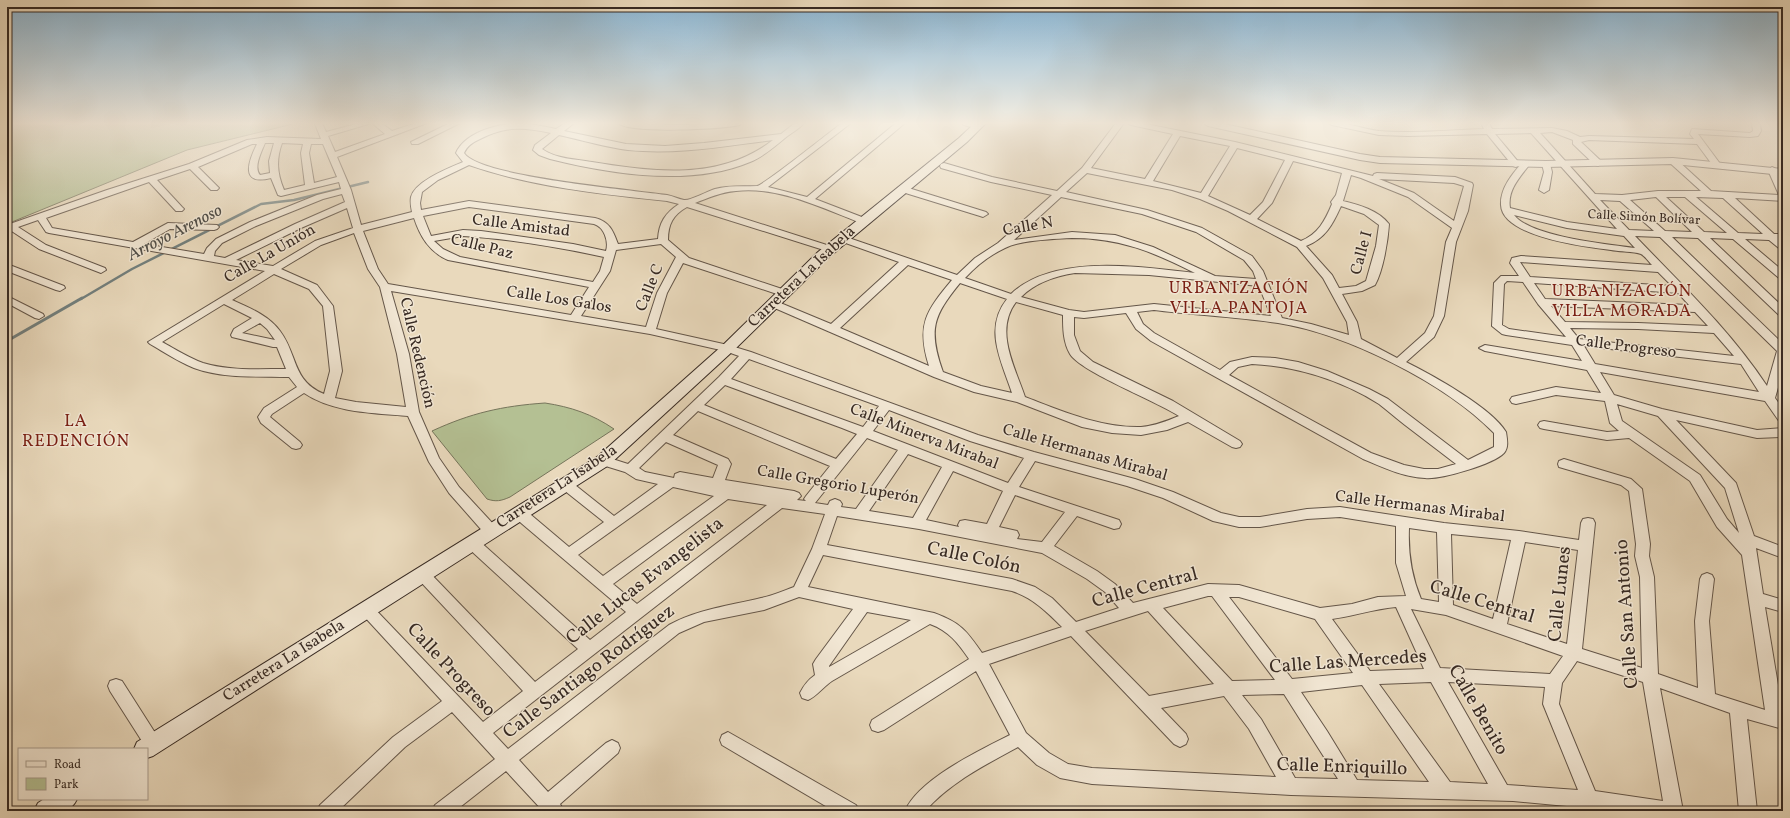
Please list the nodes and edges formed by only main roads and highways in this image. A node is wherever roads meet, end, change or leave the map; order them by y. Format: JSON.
{"nodes":[{"id":1,"x":933,"y":161,"type":"edge"},
{"id":2,"x":149,"y":746,"type":"edge"},
{"id":3,"x":63,"y":800,"type":"edge"},
{"id":4,"x":46,"y":811,"type":"edge"}],
"edges":[{"from":1,"to":2,"type":"main road","name":"Carretera La Isabela"},
{"from":3,"to":4,"type":"main road"}]}
